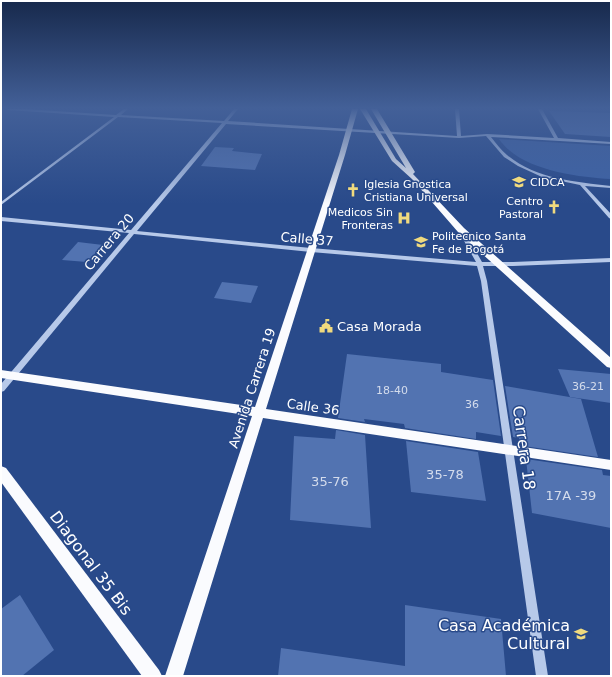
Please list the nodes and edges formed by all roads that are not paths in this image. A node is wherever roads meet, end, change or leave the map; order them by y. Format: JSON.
{"nodes":[{"id":1,"x":84,"y":141,"type":"edge"},
{"id":2,"x":209,"y":141,"type":"edge"},
{"id":3,"x":345,"y":141,"type":"edge"},
{"id":4,"x":382,"y":141,"type":"edge"},
{"id":5,"x":393,"y":141,"type":"edge"},
{"id":6,"x":492,"y":141,"type":"edge"},
{"id":7,"x":578,"y":141,"type":"edge"},
{"id":8,"x":611,"y":143,"type":"edge"},
{"id":9,"x":414,"y":178,"type":"junction"},
{"id":10,"x":582,"y":185,"type":"junction"},
{"id":11,"x":611,"y":186,"type":"edge"},
{"id":12,"x":1,"y":204,"type":"edge"},
{"id":13,"x":611,"y":217,"type":"edge"},
{"id":14,"x":1,"y":219,"type":"edge"},
{"id":15,"x":461,"y":230,"type":"junction"},
{"id":16,"x":133,"y":232,"type":"junction"},
{"id":17,"x":311,"y":250,"type":"junction"},
{"id":18,"x":611,"y":260,"type":"edge"},
{"id":19,"x":480,"y":264,"type":"junction"},
{"id":20,"x":500,"y":265,"type":"junction"},
{"id":21,"x":611,"y":364,"type":"edge"},
{"id":22,"x":6,"y":376,"type":"edge"},
{"id":23,"x":1,"y":390,"type":"edge"},
{"id":24,"x":258,"y":413,"type":"junction"},
{"id":25,"x":509,"y":450,"type":"junction"},
{"id":26,"x":611,"y":466,"type":"edge"},
{"id":27,"x":1,"y":472,"type":"edge"},
{"id":28,"x":153,"y":676,"type":"edge"},
{"id":29,"x":174,"y":676,"type":"edge"},
{"id":30,"x":542,"y":676,"type":"edge"}],
"edges":[{"from":1,"to":12,"type":"street"},
{"from":2,"to":16,"type":"street","name":"Carrera 20"},
{"from":3,"to":17,"type":"main road","name":"Avenida Carrera 19"},
{"from":4,"to":9,"type":"main road"},
{"from":5,"to":9,"type":"main road"},
{"from":6,"to":10,"type":"street"},
{"from":7,"to":8,"type":"street"},
{"from":9,"to":15,"type":"main road"},
{"from":10,"to":11,"type":"street"},
{"from":10,"to":13,"type":"street"},
{"from":14,"to":16,"type":"street","name":"Calle 37"},
{"from":15,"to":19,"type":"street","name":"Carrera 18"},
{"from":15,"to":20,"type":"main road"},
{"from":16,"to":17,"type":"street","name":"Calle 37"},
{"from":16,"to":22,"type":"street","name":"Carrera 20"},
{"from":17,"to":19,"type":"street","name":"Calle 37"},
{"from":17,"to":24,"type":"main road","name":"Avenida Carrera 19"},
{"from":18,"to":20,"type":"street","name":"Calle 37"},
{"from":19,"to":20,"type":"street","name":"Calle 37"},
{"from":19,"to":25,"type":"street","name":"Carrera 18"},
{"from":20,"to":21,"type":"main road"},
{"from":22,"to":23,"type":"street","name":"Carrera 20"},
{"from":22,"to":24,"type":"main road","name":"Calle 36"},
{"from":24,"to":25,"type":"main road","name":"Calle 36"},
{"from":24,"to":29,"type":"main road","name":"Avenida Carrera 19"},
{"from":25,"to":26,"type":"main road","name":"Calle 36"},
{"from":25,"to":30,"type":"street","name":"Carrera 18"},
{"from":27,"to":28,"type":"main road","name":"Diagonal 35 Bis"}]}
